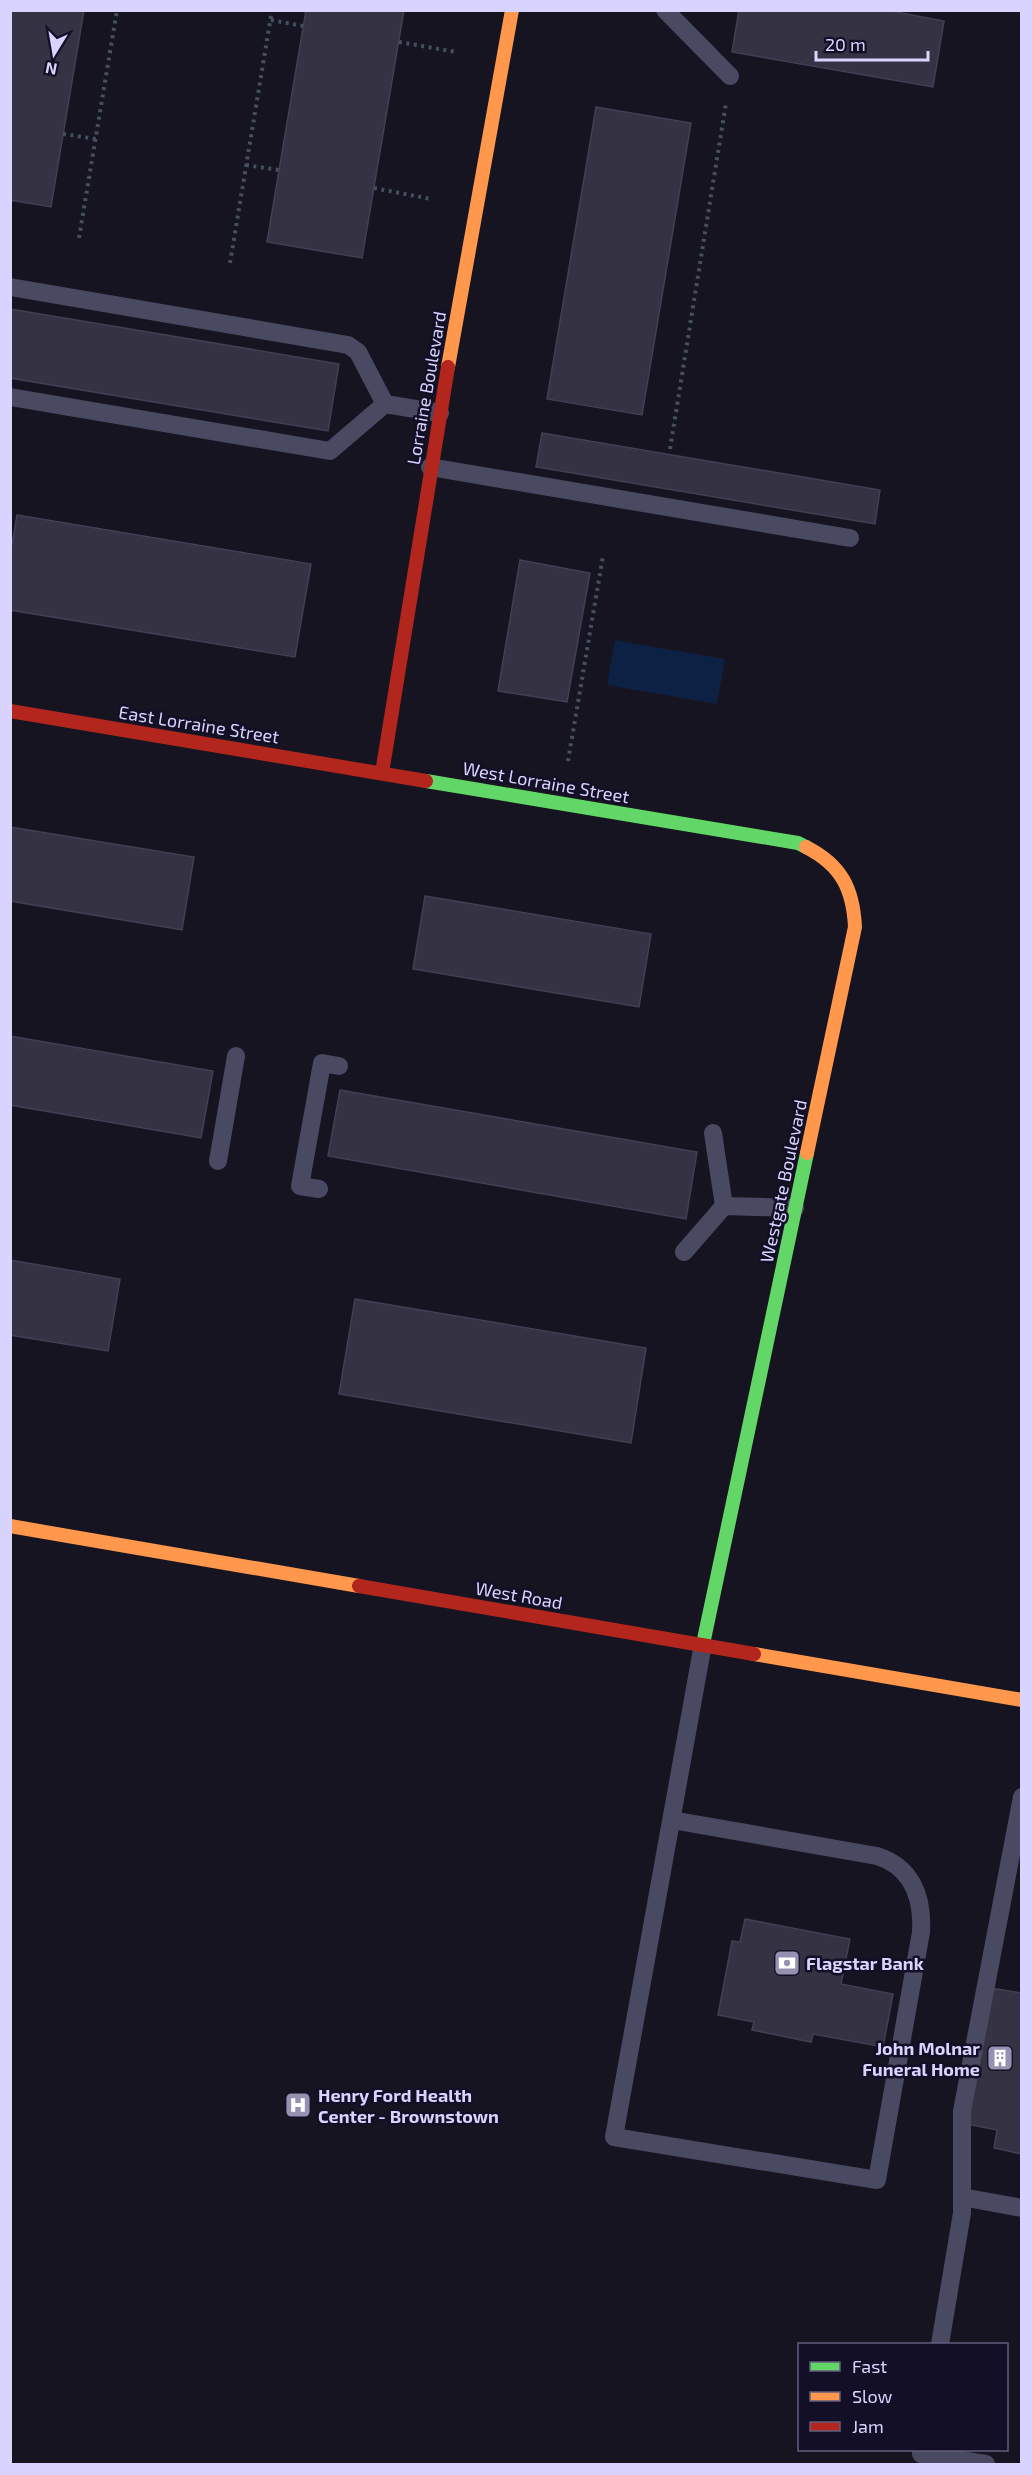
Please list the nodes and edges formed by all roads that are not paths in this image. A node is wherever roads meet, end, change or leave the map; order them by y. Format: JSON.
{"nodes":[{"id":1,"x":512,"y":10,"type":"edge"},
{"id":2,"x":665,"y":10,"type":"edge"},
{"id":3,"x":730,"y":76,"type":"dead end"},
{"id":4,"x":10,"y":286,"type":"edge"},
{"id":5,"x":10,"y":397,"type":"edge"},
{"id":6,"x":385,"y":404,"type":"junction"},
{"id":7,"x":440,"y":413,"type":"junction"},
{"id":8,"x":430,"y":467,"type":"junction"},
{"id":9,"x":850,"y":538,"type":"dead end"},
{"id":10,"x":10,"y":711,"type":"edge"},
{"id":11,"x":382,"y":773,"type":"junction"},
{"id":12,"x":704,"y":827,"type":"joint"},
{"id":13,"x":236,"y":1056,"type":"dead end"},
{"id":14,"x":339,"y":1066,"type":"dead end"},
{"id":15,"x":713,"y":1133,"type":"dead end"},
{"id":16,"x":219,"y":1161,"type":"dead end"},
{"id":17,"x":319,"y":1189,"type":"dead end"},
{"id":18,"x":724,"y":1206,"type":"junction"},
{"id":19,"x":795,"y":1208,"type":"junction"},
{"id":20,"x":684,"y":1251,"type":"dead end"},
{"id":21,"x":10,"y":1526,"type":"edge"},
{"id":22,"x":703,"y":1644,"type":"junction"},
{"id":23,"x":1022,"y":1700,"type":"edge"},
{"id":24,"x":1022,"y":1797,"type":"edge"},
{"id":25,"x":672,"y":1820,"type":"junction"},
{"id":26,"x":1016,"y":1861,"type":"edge"},
{"id":27,"x":962,"y":2197,"type":"junction"},
{"id":28,"x":1022,"y":2208,"type":"edge"},
{"id":29,"x":940,"y":2343,"type":"edge"},
{"id":30,"x":921,"y":2451,"type":"edge"},
{"id":31,"x":986,"y":2464,"type":"edge"}],
"edges":[{"from":1,"to":7,"type":"street","name":"Lorraine Boulevard"},
{"from":2,"to":3,"type":"lane"},
{"from":4,"to":6,"type":"lane"},
{"from":5,"to":6,"type":"lane"},
{"from":6,"to":7,"type":"lane"},
{"from":7,"to":8,"type":"street","name":"Lorraine Boulevard"},
{"from":8,"to":9,"type":"lane"},
{"from":8,"to":11,"type":"street","name":"Lorraine Boulevard"},
{"from":10,"to":11,"type":"street","name":"East Lorraine Street"},
{"from":11,"to":12,"type":"street","name":"West Lorraine Street"},
{"from":12,"to":19,"type":"street","name":"Westgate Boulevard"},
{"from":13,"to":16,"type":"lane"},
{"from":14,"to":17,"type":"lane"},
{"from":15,"to":18,"type":"lane"},
{"from":18,"to":19,"type":"lane"},
{"from":18,"to":20,"type":"lane"},
{"from":19,"to":22,"type":"street","name":"Westgate Boulevard"},
{"from":21,"to":22,"type":"street","name":"West Road"},
{"from":22,"to":23,"type":"street","name":"West Road"},
{"from":22,"to":25,"type":"lane"},
{"from":24,"to":26,"type":"lane"},
{"from":25,"to":25,"type":"lane"},
{"from":26,"to":27,"type":"lane"},
{"from":27,"to":28,"type":"lane"},
{"from":27,"to":29,"type":"lane"},
{"from":30,"to":31,"type":"lane"}]}
